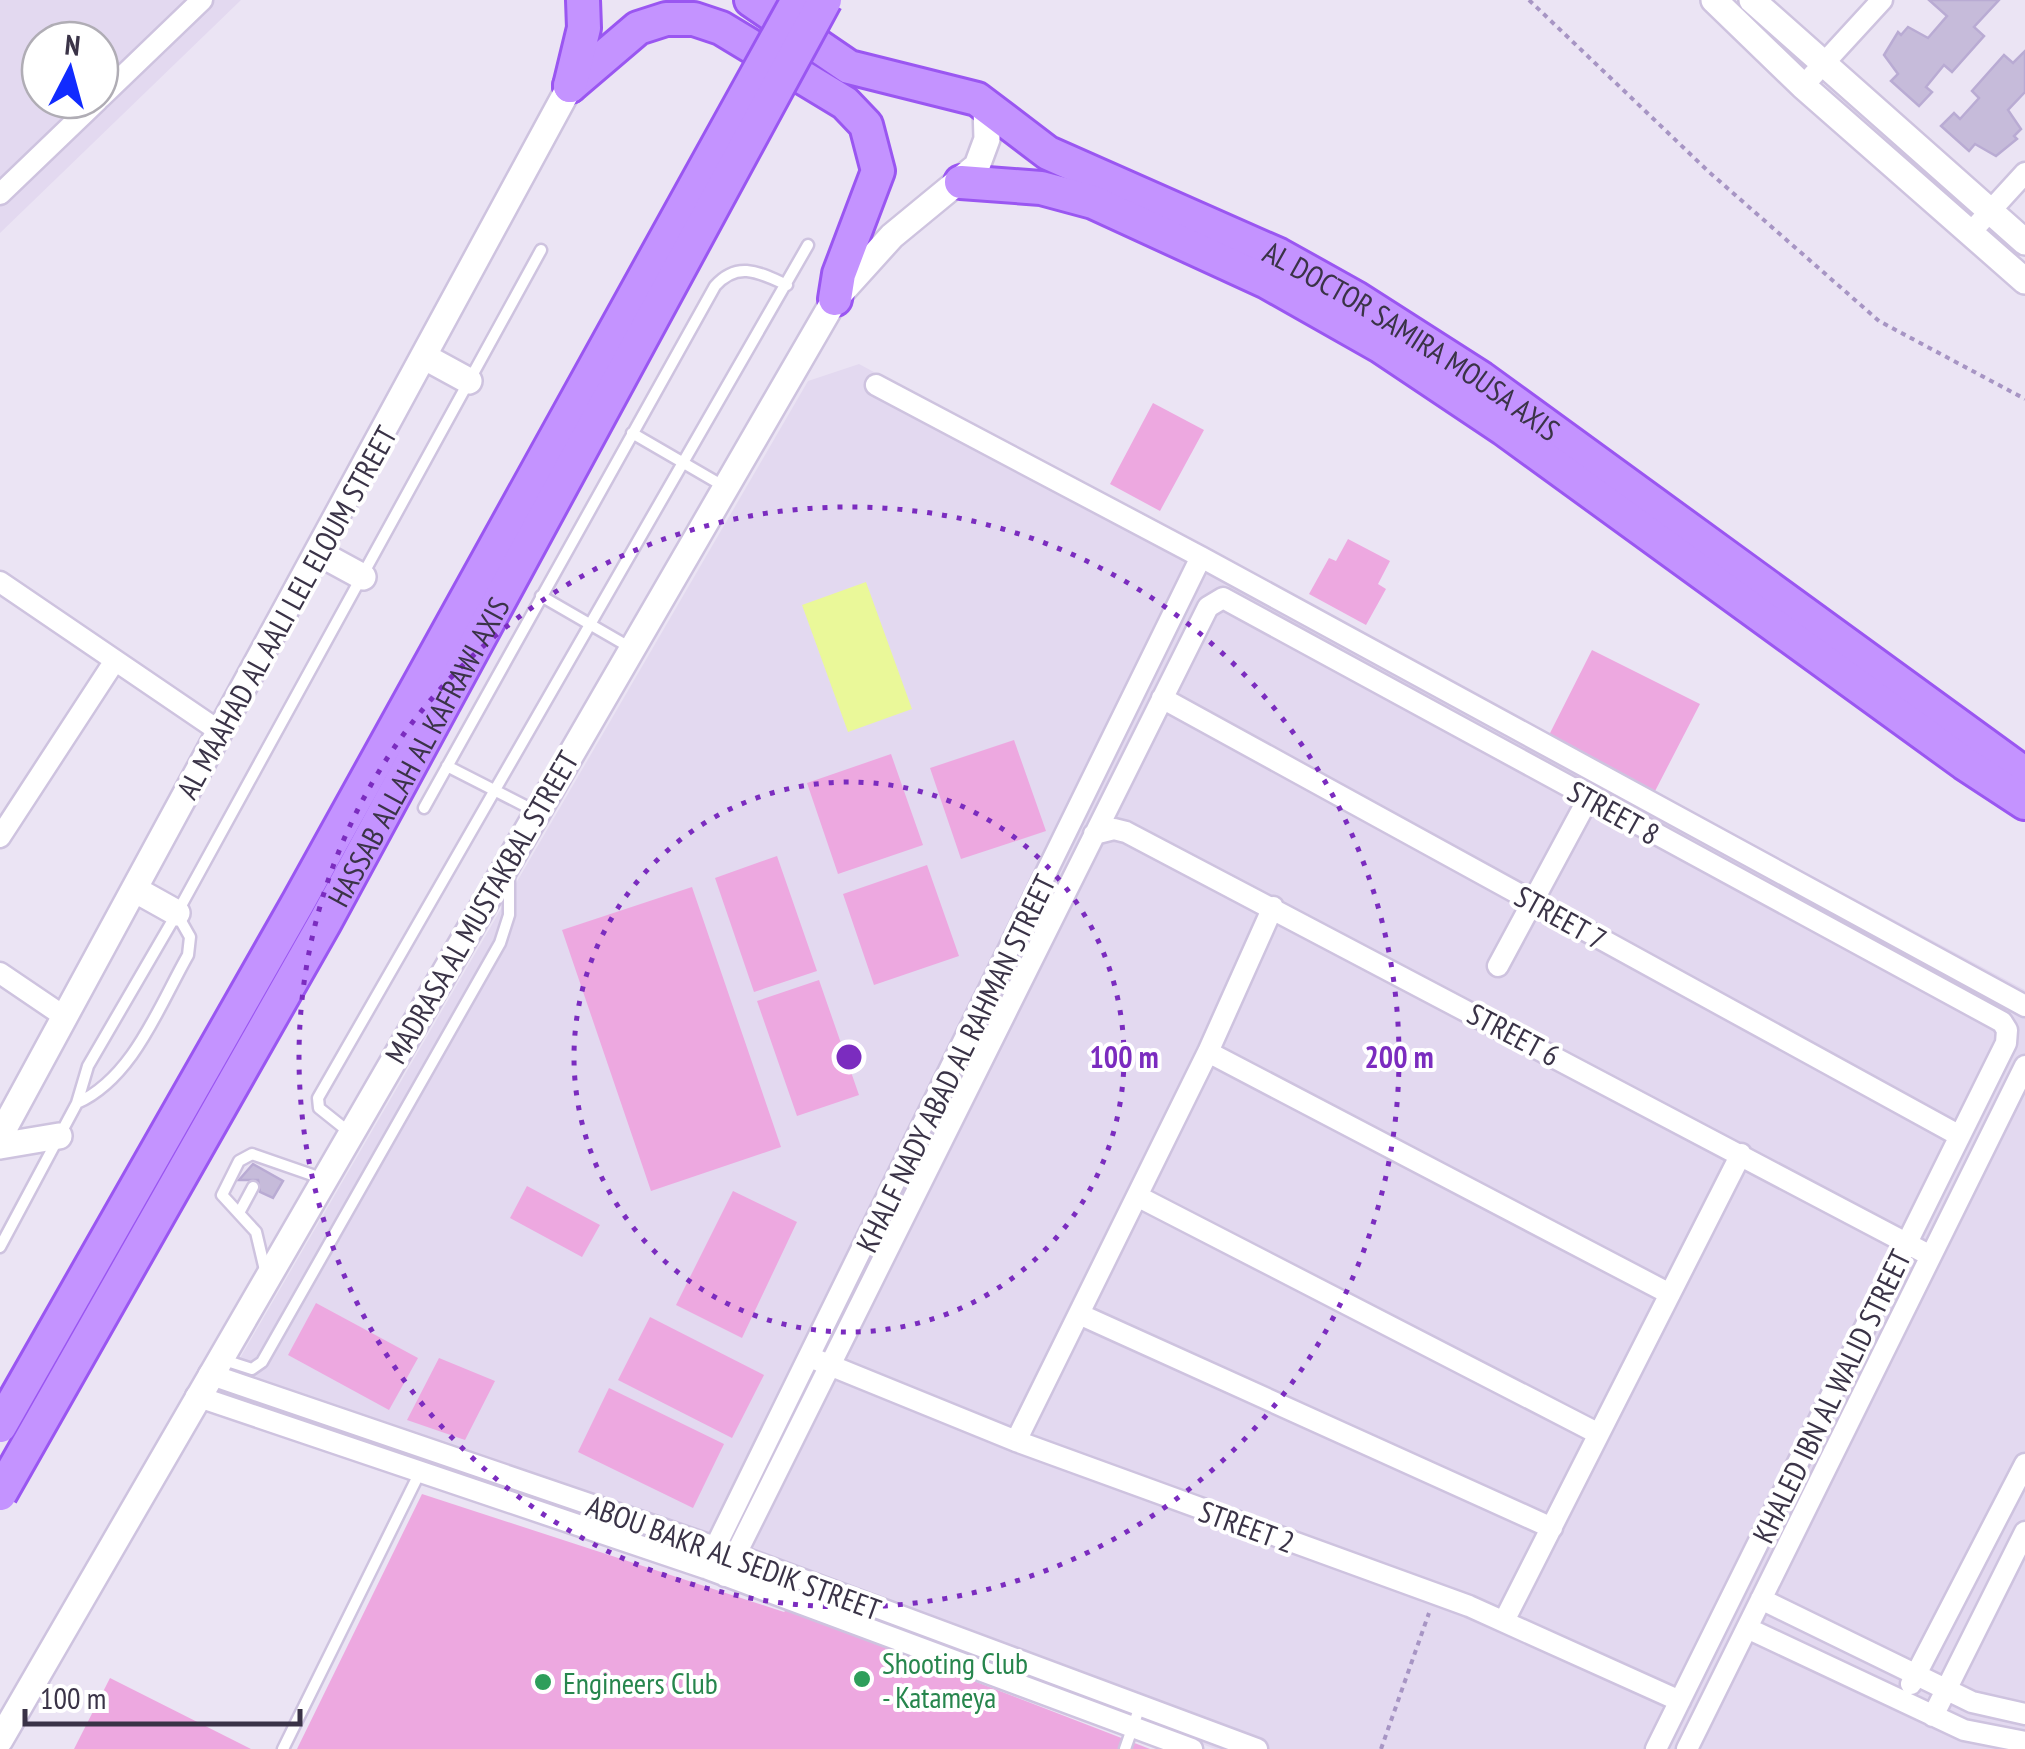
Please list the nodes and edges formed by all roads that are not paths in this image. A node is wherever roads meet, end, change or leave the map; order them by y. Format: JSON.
{"nodes":[{"id":1,"x":202,"y":0,"type":"edge"},
{"id":2,"x":583,"y":0,"type":"edge"},
{"id":3,"x":752,"y":0,"type":"edge"},
{"id":4,"x":798,"y":0,"type":"edge"},
{"id":5,"x":825,"y":0,"type":"edge"},
{"id":6,"x":1714,"y":0,"type":"edge"},
{"id":7,"x":1752,"y":0,"type":"edge"},
{"id":8,"x":1882,"y":0,"type":"edge"},
{"id":9,"x":1823,"y":66,"type":"junction"},
{"id":10,"x":120,"y":79,"type":"edge"},
{"id":11,"x":570,"y":86,"type":"junction"},
{"id":12,"x":1804,"y":86,"type":"junction"},
{"id":13,"x":986,"y":106,"type":"junction"},
{"id":14,"x":77,"y":120,"type":"edge"},
{"id":15,"x":2025,"y":172,"type":"edge"},
{"id":16,"x":961,"y":182,"type":"junction"},
{"id":17,"x":0,"y":194,"type":"edge"},
{"id":18,"x":1990,"y":211,"type":"junction"},
{"id":19,"x":1971,"y":232,"type":"junction"},
{"id":20,"x":2025,"y":242,"type":"edge"},
{"id":21,"x":808,"y":245,"type":"dead end"},
{"id":22,"x":541,"y":250,"type":"dead end"},
{"id":23,"x":2025,"y":281,"type":"edge"},
{"id":24,"x":787,"y":285,"type":"junction"},
{"id":25,"x":834,"y":299,"type":"junction"},
{"id":26,"x":425,"y":357,"type":"junction"},
{"id":27,"x":470,"y":381,"type":"junction"},
{"id":28,"x":876,"y":385,"type":"dead end"},
{"id":29,"x":632,"y":433,"type":"junction"},
{"id":30,"x":684,"y":462,"type":"junction"},
{"id":31,"x":725,"y":487,"type":"junction"},
{"id":32,"x":317,"y":552,"type":"junction"},
{"id":33,"x":1201,"y":556,"type":"junction"},
{"id":34,"x":363,"y":578,"type":"junction"},
{"id":35,"x":0,"y":582,"type":"edge"},
{"id":36,"x":541,"y":596,"type":"junction"},
{"id":37,"x":1208,"y":607,"type":"joint"},
{"id":38,"x":590,"y":624,"type":"junction"},
{"id":39,"x":632,"y":649,"type":"junction"},
{"id":40,"x":114,"y":662,"type":"junction"},
{"id":41,"x":1162,"y":698,"type":"junction"},
{"id":42,"x":220,"y":731,"type":"junction"},
{"id":43,"x":447,"y":766,"type":"junction"},
{"id":44,"x":2025,"y":774,"type":"edge"},
{"id":45,"x":494,"y":789,"type":"junction"},
{"id":46,"x":1588,"y":799,"type":"junction"},
{"id":47,"x":2025,"y":803,"type":"edge"},
{"id":48,"x":424,"y":808,"type":"dead end"},
{"id":49,"x":1079,"y":809,"type":"junction"},
{"id":50,"x":536,"y":811,"type":"junction"},
{"id":51,"x":1098,"y":827,"type":"junction"},
{"id":52,"x":0,"y":837,"type":"edge"},
{"id":53,"x":509,"y":858,"type":"junction"},
{"id":54,"x":134,"y":890,"type":"junction"},
{"id":55,"x":1533,"y":901,"type":"junction"},
{"id":56,"x":1273,"y":907,"type":"junction"},
{"id":57,"x":177,"y":913,"type":"junction"},
{"id":58,"x":1498,"y":966,"type":"dead end"},
{"id":59,"x":0,"y":973,"type":"edge"},
{"id":60,"x":2025,"y":1006,"type":"edge"},
{"id":61,"x":65,"y":1018,"type":"junction"},
{"id":62,"x":2006,"y":1043,"type":"joint"},
{"id":63,"x":1208,"y":1052,"type":"junction"},
{"id":64,"x":2025,"y":1066,"type":"edge"},
{"id":65,"x":77,"y":1103,"type":"junction"},
{"id":66,"x":350,"y":1132,"type":"junction"},
{"id":67,"x":0,"y":1136,"type":"edge"},
{"id":68,"x":59,"y":1136,"type":"junction"},
{"id":69,"x":1960,"y":1136,"type":"junction"},
{"id":70,"x":0,"y":1146,"type":"edge"},
{"id":71,"x":1741,"y":1154,"type":"junction"},
{"id":72,"x":323,"y":1178,"type":"junction"},
{"id":73,"x":253,"y":1187,"type":"dead end"},
{"id":74,"x":1137,"y":1196,"type":"junction"},
{"id":75,"x":239,"y":1213,"type":"junction"},
{"id":76,"x":1907,"y":1243,"type":"junction"},
{"id":77,"x":0,"y":1247,"type":"edge"},
{"id":78,"x":1929,"y":1255,"type":"junction"},
{"id":79,"x":266,"y":1276,"type":"junction"},
{"id":80,"x":1670,"y":1294,"type":"junction"},
{"id":81,"x":1079,"y":1314,"type":"junction"},
{"id":82,"x":820,"y":1361,"type":"junction"},
{"id":83,"x":207,"y":1376,"type":"junction"},
{"id":84,"x":247,"y":1387,"type":"junction"},
{"id":85,"x":235,"y":1408,"type":"junction"},
{"id":86,"x":0,"y":1426,"type":"edge"},
{"id":87,"x":1599,"y":1434,"type":"junction"},
{"id":88,"x":1016,"y":1441,"type":"junction"},
{"id":89,"x":2025,"y":1464,"type":"edge"},
{"id":90,"x":421,"y":1470,"type":"junction"},
{"id":91,"x":0,"y":1494,"type":"edge"},
{"id":92,"x":2004,"y":1506,"type":"junction"},
{"id":93,"x":2025,"y":1518,"type":"edge"},
{"id":94,"x":1552,"y":1528,"type":"junction"},
{"id":95,"x":2025,"y":1532,"type":"edge"},
{"id":96,"x":725,"y":1551,"type":"junction"},
{"id":97,"x":715,"y":1572,"type":"junction"},
{"id":98,"x":1762,"y":1599,"type":"junction"},
{"id":99,"x":1504,"y":1621,"type":"junction"},
{"id":100,"x":1747,"y":1628,"type":"junction"},
{"id":101,"x":1916,"y":1675,"type":"junction"},
{"id":102,"x":1946,"y":1690,"type":"junction"},
{"id":103,"x":1680,"y":1701,"type":"junction"},
{"id":104,"x":1902,"y":1702,"type":"junction"},
{"id":105,"x":1140,"y":1706,"type":"junction"},
{"id":106,"x":2025,"y":1714,"type":"edge"},
{"id":107,"x":1164,"y":1715,"type":"junction"},
{"id":108,"x":1932,"y":1716,"type":"junction"},
{"id":109,"x":1132,"y":1726,"type":"junction"},
{"id":110,"x":0,"y":1740,"type":"edge"},
{"id":111,"x":1152,"y":1742,"type":"edge"},
{"id":112,"x":2025,"y":1742,"type":"edge"},
{"id":113,"x":283,"y":1749,"type":"edge"},
{"id":114,"x":1125,"y":1749,"type":"edge"},
{"id":115,"x":1192,"y":1749,"type":"edge"},
{"id":116,"x":1257,"y":1749,"type":"edge"},
{"id":117,"x":1656,"y":1749,"type":"edge"},
{"id":118,"x":1688,"y":1749,"type":"edge"}],
"edges":[{"from":1,"to":10,"type":"street"},
{"from":2,"to":11,"type":"main road"},
{"from":3,"to":13,"type":"main road","name":"AL DOCTOR SAMIRA MOUSA AXIS"},
{"from":4,"to":86,"type":"main road","name":"HASSAB ALLAH AL KAFRAWI AXIS","bridge":true},
{"from":5,"to":91,"type":"main road","name":"HASSAB ALLAH AL KAFRAWI AXIS","bridge":true},
{"from":6,"to":12,"type":"street"},
{"from":7,"to":9,"type":"street"},
{"from":8,"to":9,"type":"street"},
{"from":9,"to":12,"type":"street"},
{"from":9,"to":18,"type":"street"},
{"from":11,"to":25,"type":"main road"},
{"from":11,"to":26,"type":"street","name":"AL MAAHAD AL AALI LEL ELOUM STREET"},
{"from":12,"to":19,"type":"street"},
{"from":13,"to":16,"type":"street","name":"MADRASA AL MUSTAKBAL STREET"},
{"from":13,"to":44,"type":"main road","name":"AL DOCTOR SAMIRA MOUSA AXIS"},
{"from":14,"to":17,"type":"street"},
{"from":15,"to":18,"type":"street"},
{"from":16,"to":25,"type":"street","name":"MADRASA AL MUSTAKBAL STREET"},
{"from":16,"to":47,"type":"main road","name":"AL DOCTOR SAMIRA MOUSA AXIS"},
{"from":18,"to":19,"type":"street"},
{"from":18,"to":20,"type":"street"},
{"from":19,"to":23,"type":"street"},
{"from":21,"to":24,"type":"lane"},
{"from":22,"to":27,"type":"lane"},
{"from":24,"to":29,"type":"lane"},
{"from":24,"to":30,"type":"lane"},
{"from":25,"to":31,"type":"street","name":"MADRASA AL MUSTAKBAL STREET"},
{"from":26,"to":27,"type":"street"},
{"from":26,"to":32,"type":"street","name":"AL MAAHAD AL AALI LEL ELOUM STREET"},
{"from":27,"to":34,"type":"lane"},
{"from":28,"to":33,"type":"street"},
{"from":29,"to":30,"type":"lane"},
{"from":29,"to":36,"type":"lane"},
{"from":30,"to":31,"type":"lane"},
{"from":30,"to":38,"type":"lane"},
{"from":31,"to":39,"type":"street","name":"MADRASA AL MUSTAKBAL STREET"},
{"from":32,"to":34,"type":"street"},
{"from":32,"to":42,"type":"street","name":"AL MAAHAD AL AALI LEL ELOUM STREET"},
{"from":33,"to":49,"type":"street","name":"KHALF NADY ABAD AL RAHMAN STREET"},
{"from":33,"to":60,"type":"street"},
{"from":34,"to":57,"type":"lane"},
{"from":35,"to":40,"type":"street"},
{"from":36,"to":38,"type":"lane"},
{"from":36,"to":43,"type":"lane"},
{"from":37,"to":41,"type":"street","name":"KHALF NADY ABAD AL RAHMAN STREET"},
{"from":37,"to":46,"type":"street","name":"STREET 8"},
{"from":38,"to":39,"type":"lane"},
{"from":38,"to":45,"type":"lane"},
{"from":39,"to":50,"type":"street","name":"MADRASA AL MUSTAKBAL STREET"},
{"from":40,"to":42,"type":"street"},
{"from":40,"to":52,"type":"street"},
{"from":41,"to":51,"type":"street","name":"KHALF NADY ABAD AL RAHMAN STREET"},
{"from":41,"to":55,"type":"street","name":"STREET 7"},
{"from":42,"to":54,"type":"street","name":"AL MAAHAD AL AALI LEL ELOUM STREET"},
{"from":43,"to":45,"type":"lane"},
{"from":43,"to":48,"type":"lane"},
{"from":45,"to":50,"type":"lane"},
{"from":45,"to":66,"type":"lane"},
{"from":46,"to":55,"type":"street"},
{"from":46,"to":62,"type":"street","name":"STREET 8"},
{"from":49,"to":51,"type":"street","name":"STREET 6"},
{"from":49,"to":82,"type":"street","name":"KHALF NADY ABAD AL RAHMAN STREET"},
{"from":50,"to":53,"type":"street","name":"MADRASA AL MUSTAKBAL STREET"},
{"from":51,"to":56,"type":"street","name":"STREET 6"},
{"from":51,"to":82,"type":"street","name":"KHALF NADY ABAD AL RAHMAN STREET"},
{"from":53,"to":66,"type":"street","name":"MADRASA AL MUSTAKBAL STREET"},
{"from":53,"to":83,"type":"lane"},
{"from":54,"to":57,"type":"street"},
{"from":54,"to":61,"type":"street","name":"AL MAAHAD AL AALI LEL ELOUM STREET"},
{"from":55,"to":58,"type":"street"},
{"from":55,"to":69,"type":"street","name":"STREET 7"},
{"from":56,"to":63,"type":"street"},
{"from":56,"to":71,"type":"street","name":"STREET 6"},
{"from":57,"to":65,"type":"lane"},
{"from":57,"to":65,"type":"lane"},
{"from":59,"to":61,"type":"street"},
{"from":61,"to":67,"type":"street","name":"AL MAAHAD AL AALI LEL ELOUM STREET"},
{"from":62,"to":69,"type":"street","name":"KHALED IBN AL WALID STREET"},
{"from":63,"to":74,"type":"street"},
{"from":63,"to":80,"type":"street"},
{"from":64,"to":78,"type":"street","name":"KHALED IBN AL WALID STREET"},
{"from":65,"to":68,"type":"lane"},
{"from":66,"to":72,"type":"street","name":"MADRASA AL MUSTAKBAL STREET"},
{"from":68,"to":70,"type":"street"},
{"from":68,"to":77,"type":"lane"},
{"from":69,"to":76,"type":"street","name":"KHALED IBN AL WALID STREET"},
{"from":71,"to":76,"type":"street","name":"STREET 6"},
{"from":71,"to":80,"type":"street"},
{"from":72,"to":75,"type":"lane"},
{"from":72,"to":79,"type":"street","name":"MADRASA AL MUSTAKBAL STREET"},
{"from":73,"to":75,"type":"lane"},
{"from":74,"to":81,"type":"street"},
{"from":74,"to":87,"type":"street"},
{"from":75,"to":79,"type":"lane"},
{"from":76,"to":78,"type":"street","name":"STREET 6"},
{"from":76,"to":103,"type":"street","name":"KHALED IBN AL WALID STREET"},
{"from":78,"to":98,"type":"street","name":"KHALED IBN AL WALID STREET"},
{"from":79,"to":83,"type":"street","name":"MADRASA AL MUSTAKBAL STREET"},
{"from":80,"to":87,"type":"street"},
{"from":81,"to":88,"type":"street"},
{"from":81,"to":94,"type":"street"},
{"from":82,"to":88,"type":"street","name":"STREET 2"},
{"from":82,"to":96,"type":"street","name":"KHALF NADY ABAD AL RAHMAN STREET"},
{"from":83,"to":84,"type":"street","name":"ABOU BAKR AL SEDIK STREET"},
{"from":83,"to":85,"type":"street","name":"ABOU BAKR AL SEDIK STREET"},
{"from":83,"to":110,"type":"street","name":"MADRASA AL MUSTAKBAL STREET"},
{"from":84,"to":85,"type":"street"},
{"from":84,"to":96,"type":"street","name":"ABOU BAKR AL SEDIK STREET"},
{"from":85,"to":90,"type":"street","name":"ABOU BAKR AL SEDIK STREET"},
{"from":87,"to":94,"type":"street"},
{"from":88,"to":99,"type":"street","name":"STREET 2"},
{"from":89,"to":92,"type":"street"},
{"from":90,"to":97,"type":"street","name":"ABOU BAKR AL SEDIK STREET"},
{"from":90,"to":113,"type":"lane"},
{"from":92,"to":93,"type":"street"},
{"from":92,"to":101,"type":"street"},
{"from":94,"to":99,"type":"street"},
{"from":95,"to":102,"type":"street"},
{"from":96,"to":97,"type":"street","name":"KHALF NADY ABAD AL RAHMAN STREET"},
{"from":96,"to":105,"type":"street","name":"ABOU BAKR AL SEDIK STREET"},
{"from":97,"to":109,"type":"street","name":"ABOU BAKR AL SEDIK STREET"},
{"from":98,"to":100,"type":"street","name":"KHALED IBN AL WALID STREET"},
{"from":98,"to":101,"type":"street"},
{"from":99,"to":103,"type":"street","name":"STREET 2"},
{"from":100,"to":104,"type":"street"},
{"from":100,"to":118,"type":"street","name":"KHALED IBN AL WALID STREET"},
{"from":101,"to":102,"type":"street"},
{"from":101,"to":104,"type":"street"},
{"from":102,"to":106,"type":"street"},
{"from":102,"to":108,"type":"street"},
{"from":103,"to":117,"type":"street","name":"KHALED IBN AL WALID STREET"},
{"from":104,"to":108,"type":"street"},
{"from":105,"to":107,"type":"street","name":"ABOU BAKR AL SEDIK STREET"},
{"from":105,"to":109,"type":"lane"},
{"from":107,"to":111,"type":"lane"},
{"from":107,"to":116,"type":"street","name":"ABOU BAKR AL SEDIK STREET"},
{"from":108,"to":112,"type":"street"},
{"from":109,"to":111,"type":"street","name":"ABOU BAKR AL SEDIK STREET"},
{"from":109,"to":114,"type":"lane"},
{"from":111,"to":115,"type":"street","name":"ABOU BAKR AL SEDIK STREET"}]}
